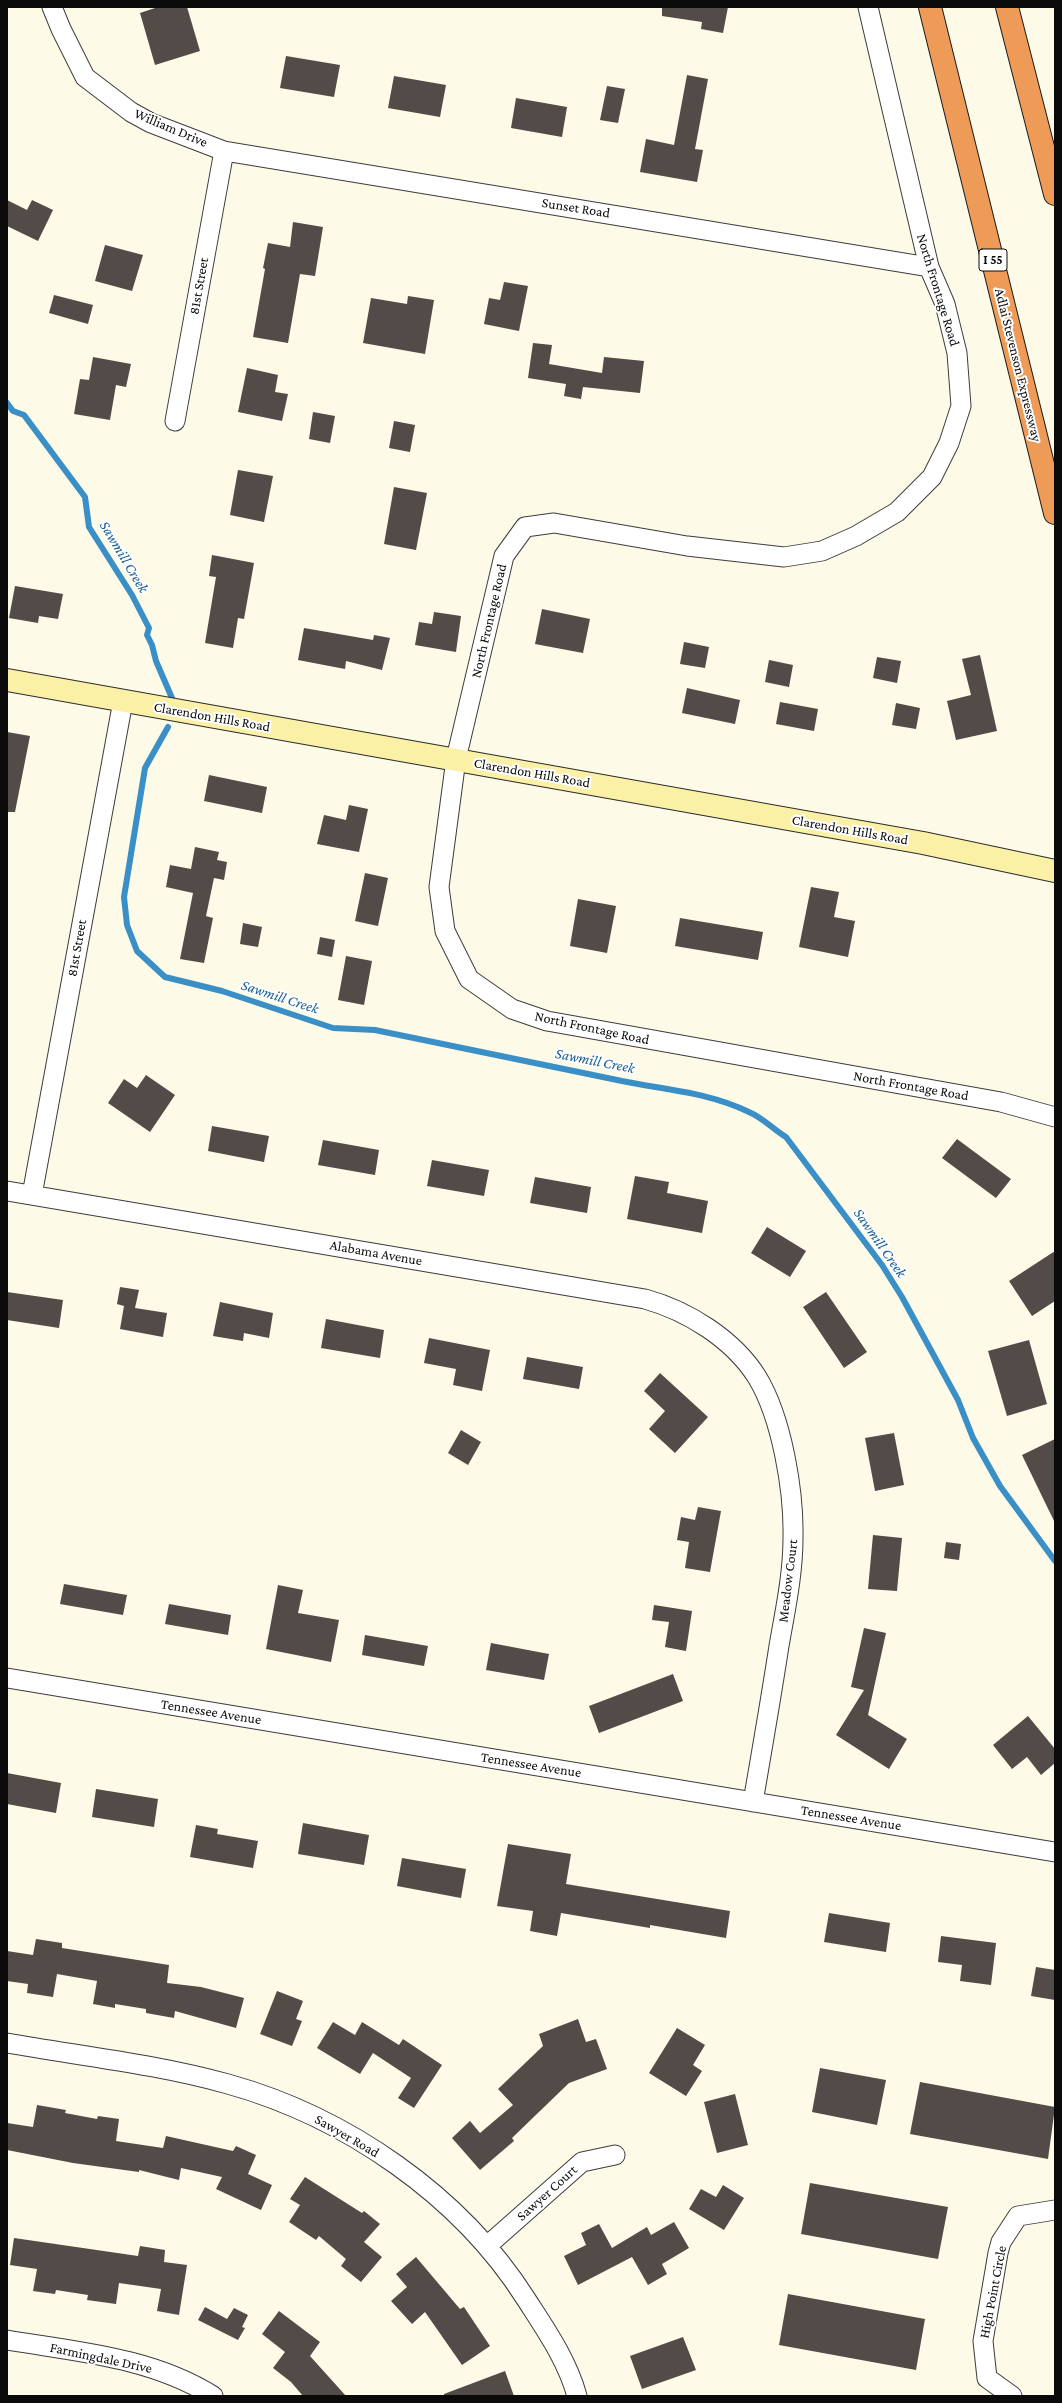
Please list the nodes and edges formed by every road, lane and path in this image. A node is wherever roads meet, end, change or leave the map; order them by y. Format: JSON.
{"nodes":[{"id":1,"x":52,"y":7,"type":"edge"},
{"id":2,"x":868,"y":7,"type":"edge"},
{"id":3,"x":930,"y":7,"type":"edge"},
{"id":4,"x":1007,"y":7,"type":"edge"},
{"id":5,"x":1020,"y":7,"type":"edge"},
{"id":6,"x":224,"y":151,"type":"junction"},
{"id":7,"x":1053,"y":188,"type":"edge"},
{"id":8,"x":929,"y":267,"type":"junction"},
{"id":9,"x":175,"y":422,"type":"dead end"},
{"id":10,"x":1055,"y":513,"type":"edge"},
{"id":11,"x":7,"y":680,"type":"edge"},
{"id":12,"x":123,"y":701,"type":"junction"},
{"id":13,"x":456,"y":759,"type":"junction"},
{"id":14,"x":1055,"y":871,"type":"edge"},
{"id":15,"x":1055,"y":1117,"type":"edge"},
{"id":16,"x":7,"y":1191,"type":"edge"},
{"id":17,"x":32,"y":1195,"type":"junction"},
{"id":18,"x":732,"y":1348,"type":"joint"},
{"id":19,"x":7,"y":1678,"type":"edge"},
{"id":20,"x":753,"y":1802,"type":"junction"},
{"id":21,"x":1055,"y":1852,"type":"edge"},
{"id":22,"x":7,"y":2043,"type":"edge"},
{"id":23,"x":615,"y":2155,"type":"dead end"},
{"id":24,"x":1055,"y":2210,"type":"edge"},
{"id":25,"x":487,"y":2246,"type":"junction"},
{"id":26,"x":7,"y":2340,"type":"edge"},
{"id":27,"x":213,"y":2396,"type":"edge"},
{"id":28,"x":577,"y":2396,"type":"edge"},
{"id":29,"x":1012,"y":2396,"type":"edge"}],
"edges":[{"from":1,"to":6,"type":"street","name":"William Drive"},
{"from":2,"to":8,"type":"street","name":"North Frontage Road"},
{"from":3,"to":10,"type":"highway","name":"Adlai Stevenson Expressway","number":"I 55"},
{"from":4,"to":7,"type":"highway"},
{"from":5,"to":7,"type":"highway"},
{"from":6,"to":8,"type":"street","name":"Sunset Road"},
{"from":6,"to":9,"type":"street","name":"81st Street"},
{"from":8,"to":13,"type":"street","name":"North Frontage Road"},
{"from":11,"to":12,"type":"street","name":"Clarendon Hills Road"},
{"from":12,"to":13,"type":"street","name":"Clarendon Hills Road"},
{"from":12,"to":17,"type":"street","name":"81st Street"},
{"from":13,"to":14,"type":"street","name":"Clarendon Hills Road"},
{"from":13,"to":15,"type":"street","name":"North Frontage Road"},
{"from":16,"to":17,"type":"street","name":"Alabama Avenue"},
{"from":17,"to":18,"type":"street","name":"Alabama Avenue"},
{"from":18,"to":20,"type":"street","name":"Meadow Court"},
{"from":19,"to":20,"type":"street","name":"Tennessee Avenue"},
{"from":20,"to":21,"type":"street","name":"Tennessee Avenue"},
{"from":22,"to":25,"type":"street","name":"Sawyer Road"},
{"from":23,"to":25,"type":"street","name":"Sawyer Court"},
{"from":24,"to":29,"type":"street","name":"High Point Circle"},
{"from":25,"to":28,"type":"street","name":"Sawyer Road"},
{"from":26,"to":27,"type":"street","name":"Farmingdale Drive"}]}
